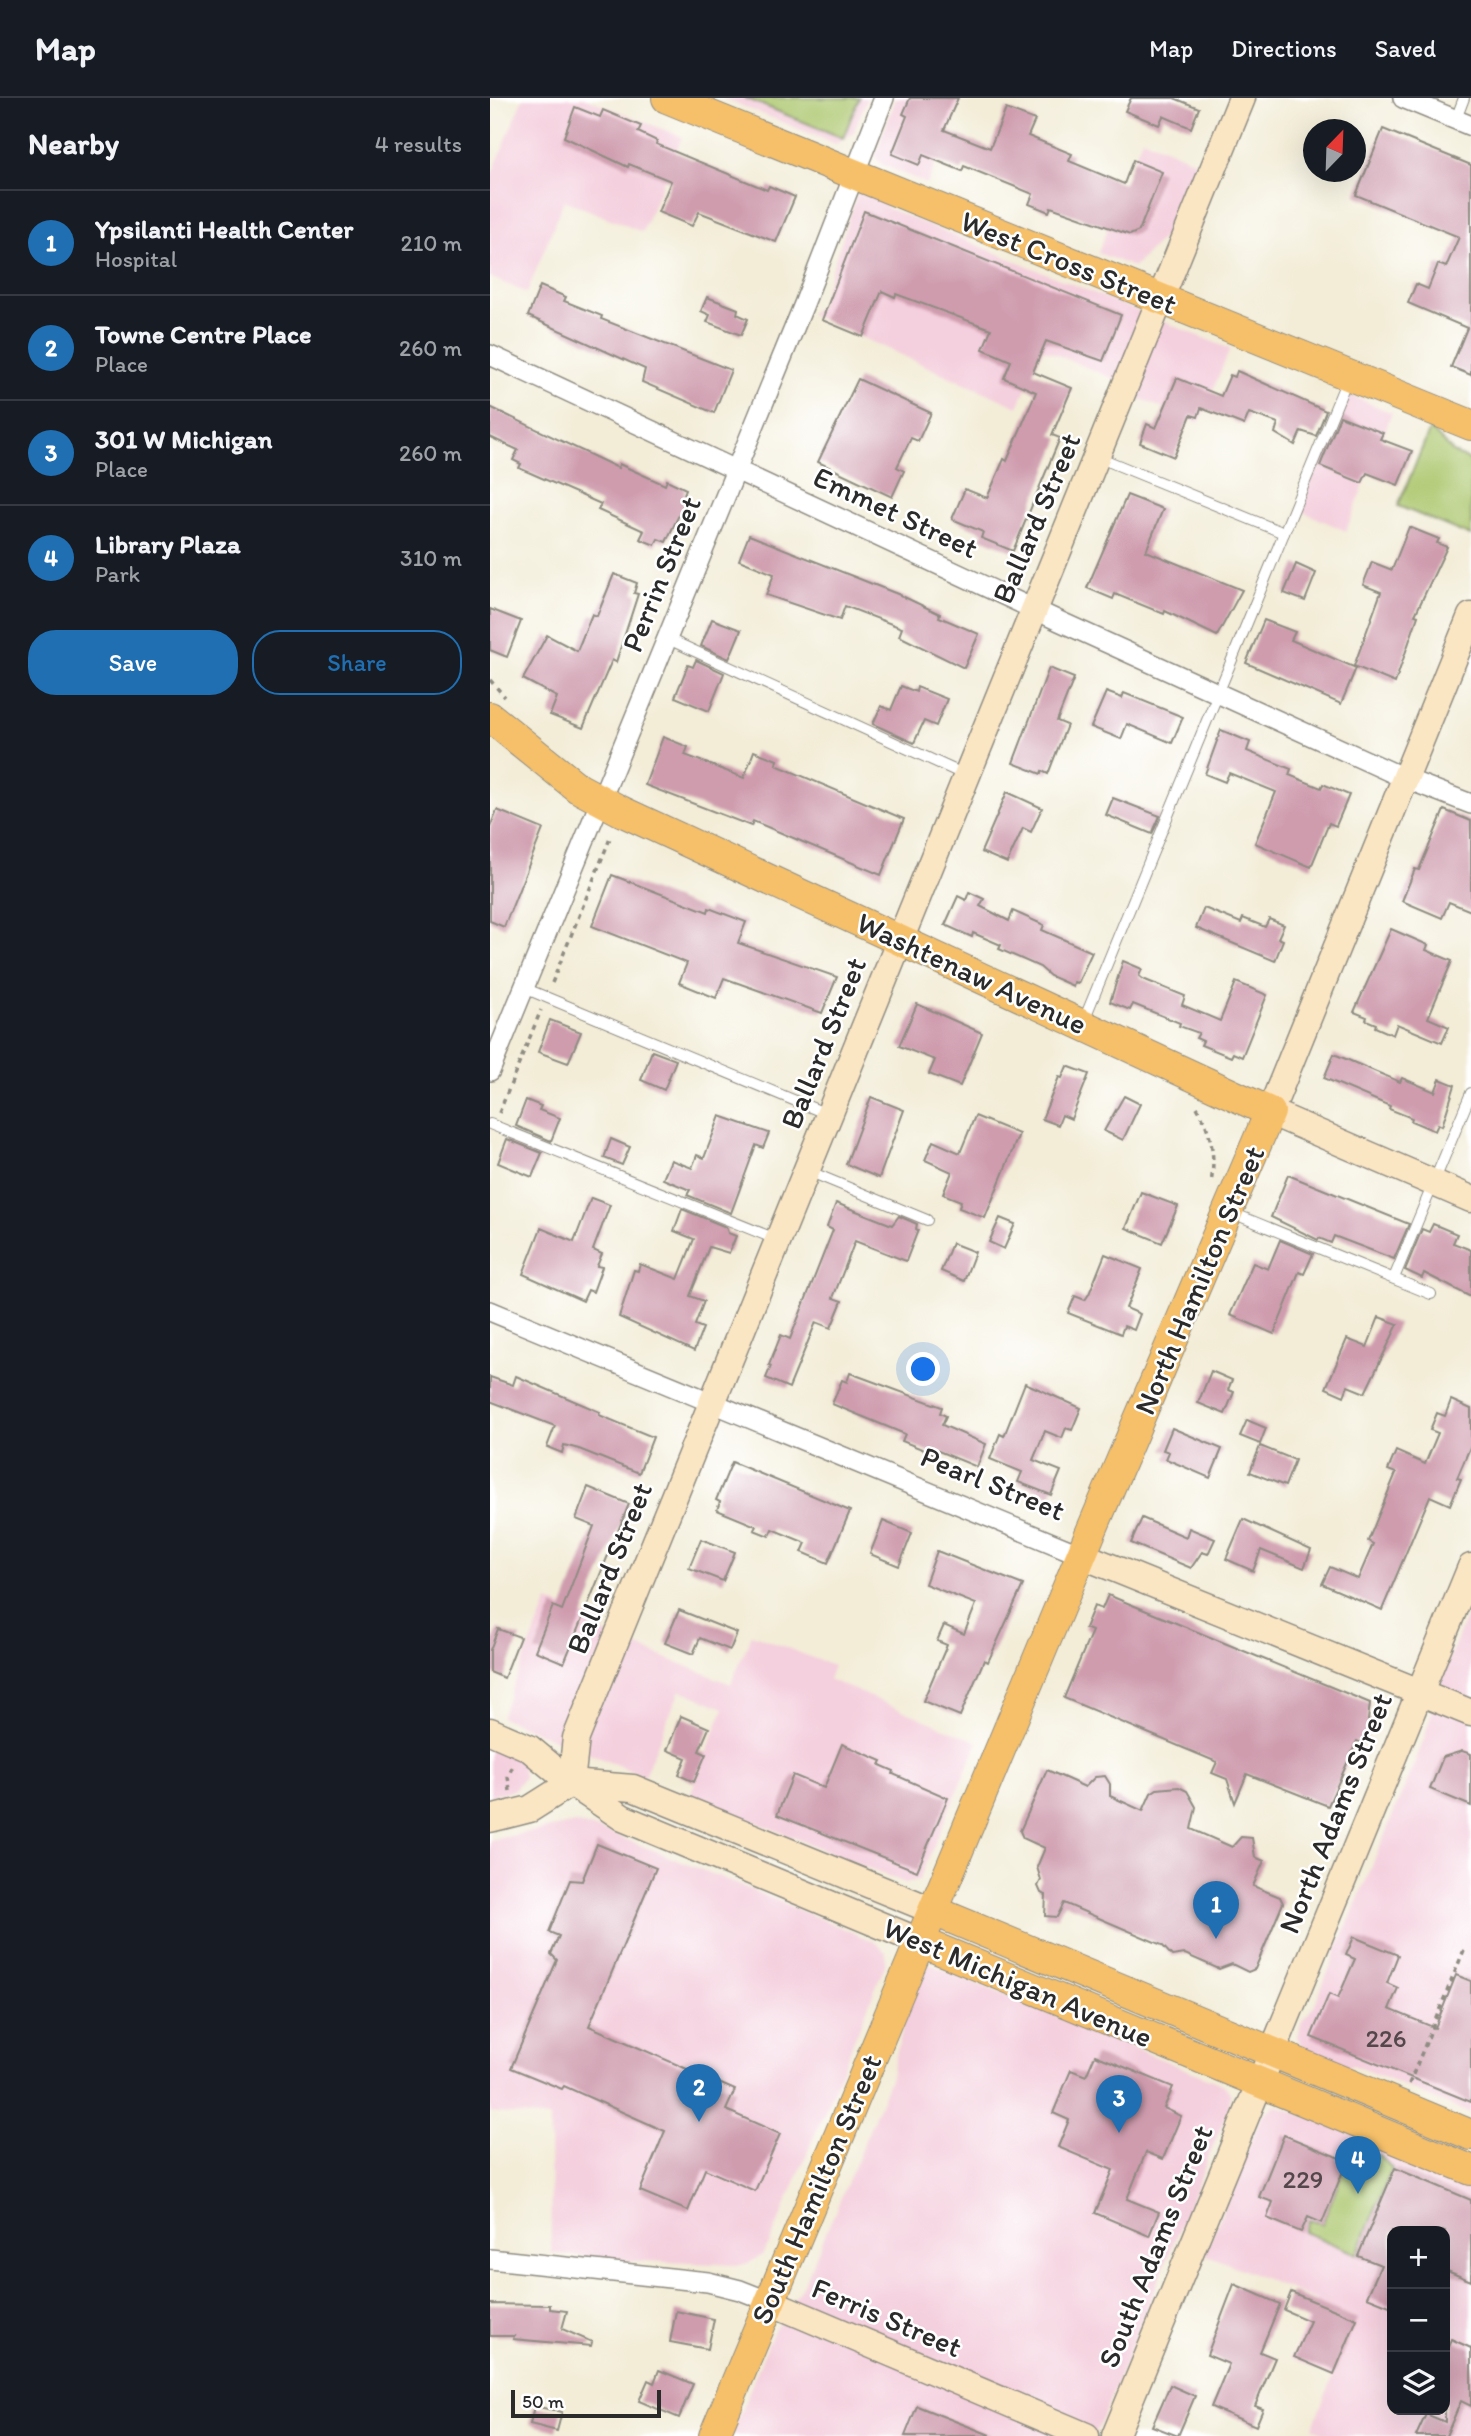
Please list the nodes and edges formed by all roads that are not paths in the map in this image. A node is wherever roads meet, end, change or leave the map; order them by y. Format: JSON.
{"nodes":[{"id":1,"x":667,"y":98,"type":"edge"},
{"id":2,"x":884,"y":98,"type":"edge"},
{"id":3,"x":1242,"y":98,"type":"edge"},
{"id":4,"x":1403,"y":98,"type":"edge"},
{"id":5,"x":1464,"y":98,"type":"edge"},
{"id":6,"x":1463,"y":123,"type":"edge"},
{"id":7,"x":853,"y":174,"type":"junction"},
{"id":8,"x":1161,"y":300,"type":"junction"},
{"id":9,"x":490,"y":355,"type":"edge"},
{"id":10,"x":1348,"y":377,"type":"junction"},
{"id":11,"x":1471,"y":425,"type":"edge"},
{"id":12,"x":1098,"y":456,"type":"junction"},
{"id":13,"x":735,"y":472,"type":"junction"},
{"id":14,"x":1284,"y":533,"type":"junction"},
{"id":15,"x":1034,"y":610,"type":"junction"},
{"id":16,"x":1471,"y":615,"type":"edge"},
{"id":17,"x":666,"y":638,"type":"junction"},
{"id":18,"x":1220,"y":693,"type":"junction"},
{"id":19,"x":490,"y":717,"type":"edge"},
{"id":20,"x":968,"y":777,"type":"junction"},
{"id":21,"x":1404,"y":778,"type":"junction"},
{"id":22,"x":599,"y":800,"type":"junction"},
{"id":23,"x":1471,"y":804,"type":"edge"},
{"id":24,"x":901,"y":940,"type":"junction"},
{"id":25,"x":524,"y":988,"type":"junction"},
{"id":26,"x":1082,"y":1025,"type":"junction"},
{"id":27,"x":490,"y":1071,"type":"edge"},
{"id":28,"x":1471,"y":1093,"type":"edge"},
{"id":29,"x":1270,"y":1112,"type":"junction"},
{"id":30,"x":830,"y":1115,"type":"junction"},
{"id":31,"x":490,"y":1124,"type":"edge"},
{"id":32,"x":807,"y":1170,"type":"junction"},
{"id":33,"x":1434,"y":1183,"type":"junction"},
{"id":34,"x":1471,"y":1199,"type":"edge"},
{"id":35,"x":1229,"y":1211,"type":"junction"},
{"id":36,"x":927,"y":1220,"type":"dead end"},
{"id":37,"x":779,"y":1240,"type":"junction"},
{"id":38,"x":1394,"y":1278,"type":"junction"},
{"id":39,"x":1431,"y":1294,"type":"dead end"},
{"id":40,"x":490,"y":1311,"type":"edge"},
{"id":41,"x":712,"y":1404,"type":"junction"},
{"id":42,"x":1082,"y":1555,"type":"junction"},
{"id":43,"x":1471,"y":1567,"type":"edge"},
{"id":44,"x":1420,"y":1693,"type":"junction"},
{"id":45,"x":1471,"y":1713,"type":"edge"},
{"id":46,"x":490,"y":1731,"type":"edge"},
{"id":47,"x":571,"y":1783,"type":"junction"},
{"id":48,"x":490,"y":1819,"type":"edge"},
{"id":49,"x":934,"y":1911,"type":"junction"},
{"id":50,"x":921,"y":1942,"type":"junction"},
{"id":51,"x":1272,"y":2052,"type":"junction"},
{"id":52,"x":1259,"y":2082,"type":"junction"},
{"id":53,"x":1471,"y":2135,"type":"edge"},
{"id":54,"x":1471,"y":2170,"type":"edge"},
{"id":55,"x":490,"y":2259,"type":"edge"},
{"id":56,"x":768,"y":2301,"type":"junction"},
{"id":57,"x":714,"y":2436,"type":"edge"},
{"id":58,"x":1086,"y":2436,"type":"edge"},
{"id":59,"x":1115,"y":2436,"type":"edge"}],
"edges":[{"from":1,"to":7,"type":"main road","name":"West Cross Street"},
{"from":2,"to":7,"type":"street","name":"Perrin Street"},
{"from":3,"to":8,"type":"street","name":"Ballard Street"},
{"from":4,"to":6,"type":"street"},
{"from":5,"to":6,"type":"lane"},
{"from":7,"to":8,"type":"main road","name":"West Cross Street"},
{"from":7,"to":13,"type":"street","name":"Perrin Street"},
{"from":8,"to":10,"type":"main road","name":"West Cross Street"},
{"from":8,"to":12,"type":"street","name":"Ballard Street"},
{"from":9,"to":13,"type":"street","name":"Emmet Street"},
{"from":10,"to":11,"type":"main road","name":"West Cross Street"},
{"from":10,"to":14,"type":"lane"},
{"from":12,"to":14,"type":"lane"},
{"from":12,"to":15,"type":"street","name":"Ballard Street"},
{"from":13,"to":15,"type":"street","name":"Emmet Street"},
{"from":13,"to":17,"type":"street","name":"Perrin Street"},
{"from":14,"to":18,"type":"lane"},
{"from":15,"to":18,"type":"street","name":"Emmet Street"},
{"from":15,"to":20,"type":"street","name":"Ballard Street"},
{"from":16,"to":21,"type":"street","name":"North Hamilton Street"},
{"from":17,"to":20,"type":"lane"},
{"from":17,"to":22,"type":"street","name":"Perrin Street"},
{"from":18,"to":21,"type":"street","name":"Emmet Street"},
{"from":18,"to":26,"type":"lane"},
{"from":19,"to":22,"type":"main road","name":"Washtenaw Avenue"},
{"from":20,"to":24,"type":"street","name":"Ballard Street"},
{"from":21,"to":23,"type":"street","name":"Emmet Street"},
{"from":21,"to":29,"type":"street","name":"North Hamilton Street"},
{"from":22,"to":24,"type":"main road","name":"Washtenaw Avenue"},
{"from":22,"to":25,"type":"street","name":"Perrin Street"},
{"from":24,"to":26,"type":"main road","name":"Washtenaw Avenue"},
{"from":24,"to":30,"type":"street","name":"Ballard Street"},
{"from":25,"to":27,"type":"street","name":"Perrin Street"},
{"from":25,"to":30,"type":"lane"},
{"from":26,"to":29,"type":"main road","name":"Washtenaw Avenue"},
{"from":28,"to":33,"type":"lane"},
{"from":29,"to":33,"type":"street","name":"Washtenaw Avenue"},
{"from":29,"to":35,"type":"main road","name":"North Hamilton Street"},
{"from":30,"to":32,"type":"street","name":"Ballard Street"},
{"from":31,"to":37,"type":"lane"},
{"from":32,"to":36,"type":"lane"},
{"from":32,"to":37,"type":"street","name":"Ballard Street"},
{"from":33,"to":34,"type":"street","name":"Washtenaw Avenue"},
{"from":33,"to":38,"type":"lane"},
{"from":35,"to":38,"type":"lane"},
{"from":35,"to":42,"type":"main road","name":"North Hamilton Street"},
{"from":37,"to":41,"type":"street","name":"Ballard Street"},
{"from":38,"to":39,"type":"lane"},
{"from":40,"to":41,"type":"street","name":"Pearl Street"},
{"from":41,"to":42,"type":"street","name":"Pearl Street"},
{"from":41,"to":47,"type":"street","name":"Ballard Street"},
{"from":42,"to":44,"type":"street","name":"Pearl Street"},
{"from":42,"to":49,"type":"main road","name":"North Hamilton Street"},
{"from":43,"to":44,"type":"street","name":"North Adams Street"},
{"from":44,"to":45,"type":"street","name":"Pearl Street"},
{"from":44,"to":51,"type":"street","name":"North Adams Street"},
{"from":46,"to":47,"type":"street"},
{"from":47,"to":48,"type":"street"},
{"from":47,"to":49,"type":"street","name":"West Michigan Avenue"},
{"from":47,"to":50,"type":"street","name":"West Michigan Avenue"},
{"from":49,"to":50,"type":"main road","name":"North Hamilton Street"},
{"from":49,"to":51,"type":"main road","name":"West Michigan Avenue"},
{"from":50,"to":52,"type":"main road","name":"West Michigan Avenue"},
{"from":50,"to":56,"type":"main road","name":"South Hamilton Street"},
{"from":51,"to":52,"type":"street","name":"North Adams Street"},
{"from":51,"to":53,"type":"main road","name":"West Michigan Avenue"},
{"from":52,"to":54,"type":"main road","name":"West Michigan Avenue"},
{"from":52,"to":59,"type":"street","name":"South Adams Street"},
{"from":55,"to":56,"type":"street","name":"Ferris Street"},
{"from":56,"to":57,"type":"main road","name":"South Hamilton Street"},
{"from":56,"to":58,"type":"street","name":"Ferris Street"}]}
